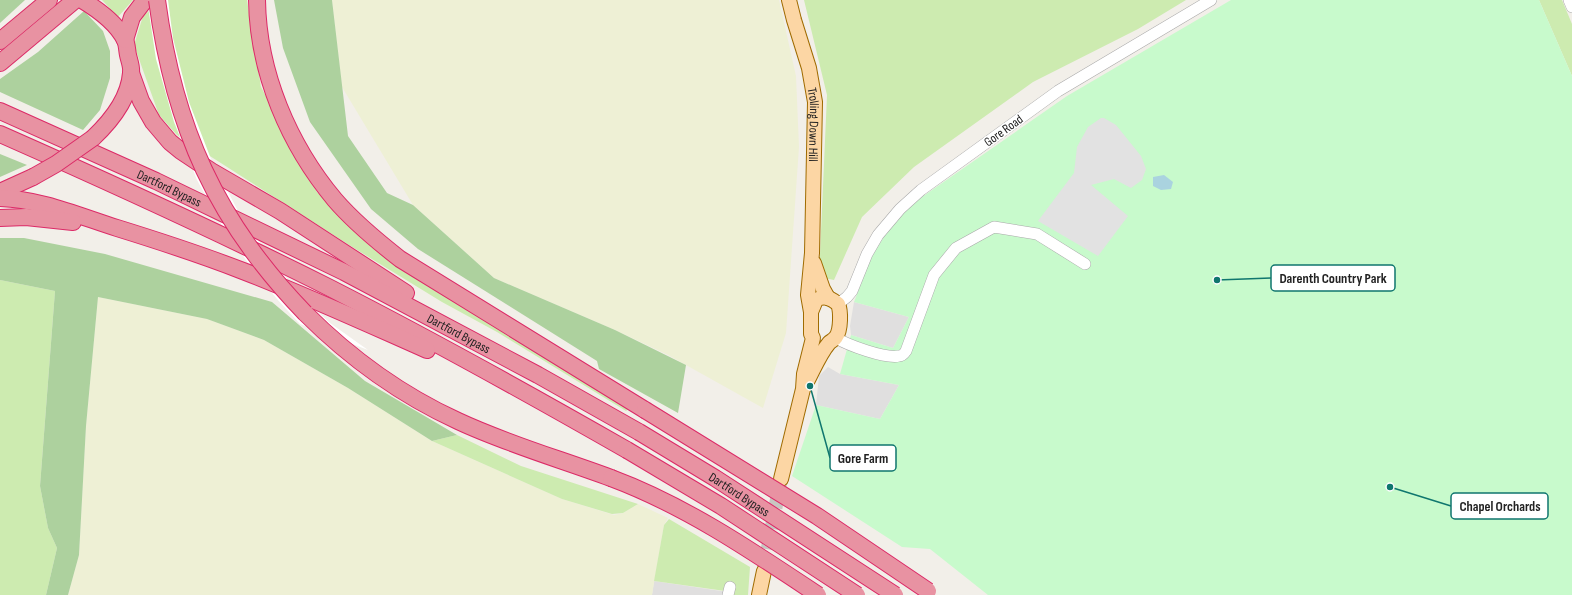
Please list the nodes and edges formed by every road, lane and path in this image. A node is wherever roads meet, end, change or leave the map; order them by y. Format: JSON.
{"nodes":[{"id":1,"x":75,"y":0,"type":"edge"},
{"id":2,"x":82,"y":0,"type":"edge"},
{"id":3,"x":145,"y":0,"type":"edge"},
{"id":4,"x":157,"y":0,"type":"edge"},
{"id":5,"x":257,"y":0,"type":"edge"},
{"id":6,"x":789,"y":0,"type":"edge"},
{"id":7,"x":1211,"y":0,"type":"edge"},
{"id":8,"x":1569,"y":0,"type":"edge"},
{"id":9,"x":45,"y":4,"type":"edge"},
{"id":10,"x":1572,"y":8,"type":"edge"},
{"id":11,"x":125,"y":40,"type":"junction"},
{"id":12,"x":0,"y":41,"type":"edge"},
{"id":13,"x":0,"y":63,"type":"edge"},
{"id":14,"x":131,"y":73,"type":"junction"},
{"id":15,"x":0,"y":111,"type":"edge"},
{"id":16,"x":0,"y":134,"type":"edge"},
{"id":17,"x":0,"y":192,"type":"edge"},
{"id":18,"x":0,"y":198,"type":"edge"},
{"id":19,"x":0,"y":218,"type":"edge"},
{"id":20,"x":812,"y":253,"type":"junction"},
{"id":21,"x":1085,"y":264,"type":"dead end"},
{"id":22,"x":242,"y":270,"type":"junction"},
{"id":23,"x":833,"y":301,"type":"junction"},
{"id":24,"x":811,"y":312,"type":"junction"},
{"id":25,"x":813,"y":338,"type":"junction"},
{"id":26,"x":833,"y":340,"type":"junction"},
{"id":27,"x":538,"y":375,"type":"junction"},
{"id":28,"x":803,"y":389,"type":"junction"},
{"id":29,"x":526,"y":393,"type":"junction"},
{"id":30,"x":781,"y":479,"type":"tunnel mouth"},
{"id":31,"x":764,"y":571,"type":"tunnel mouth"},
{"id":32,"x":930,"y":593,"type":"edge"},
{"id":33,"x":759,"y":595,"type":"edge"},
{"id":34,"x":818,"y":595,"type":"edge"},
{"id":35,"x":857,"y":595,"type":"edge"},
{"id":36,"x":895,"y":595,"type":"edge"}],
"edges":[{"from":1,"to":13,"type":"highway"},
{"from":2,"to":11,"type":"highway"},
{"from":3,"to":11,"type":"highway"},
{"from":4,"to":34,"type":"highway","bridge":true},
{"from":5,"to":32,"type":"highway","bridge":true},
{"from":6,"to":20,"type":"main road","name":"Trolling Down Hill"},
{"from":7,"to":23,"type":"street","name":"Gore Road"},
{"from":8,"to":10,"type":"street"},
{"from":9,"to":12,"type":"highway"},
{"from":11,"to":14,"type":"highway"},
{"from":14,"to":17,"type":"highway","bridge":true},
{"from":14,"to":27,"type":"highway"},
{"from":15,"to":27,"type":"highway","name":"Dartford Bypass"},
{"from":16,"to":29,"type":"highway","name":"Dartford Bypass"},
{"from":18,"to":22,"type":"highway"},
{"from":19,"to":22,"type":"highway"},
{"from":20,"to":23,"type":"main road","name":"Trolling Down Hill"},
{"from":20,"to":24,"type":"main road","name":"Trolling Down Hill"},
{"from":21,"to":26,"type":"street"},
{"from":22,"to":29,"type":"highway"},
{"from":23,"to":24,"type":"main road"},
{"from":23,"to":26,"type":"main road"},
{"from":24,"to":25,"type":"main road"},
{"from":25,"to":26,"type":"main road"},
{"from":25,"to":28,"type":"main road"},
{"from":26,"to":28,"type":"main road"},
{"from":27,"to":36,"type":"highway","name":"Dartford Bypass","bridge":true},
{"from":28,"to":30,"type":"main road"},
{"from":29,"to":35,"type":"highway","name":"Dartford Bypass","bridge":true},
{"from":31,"to":33,"type":"main road"}]}
